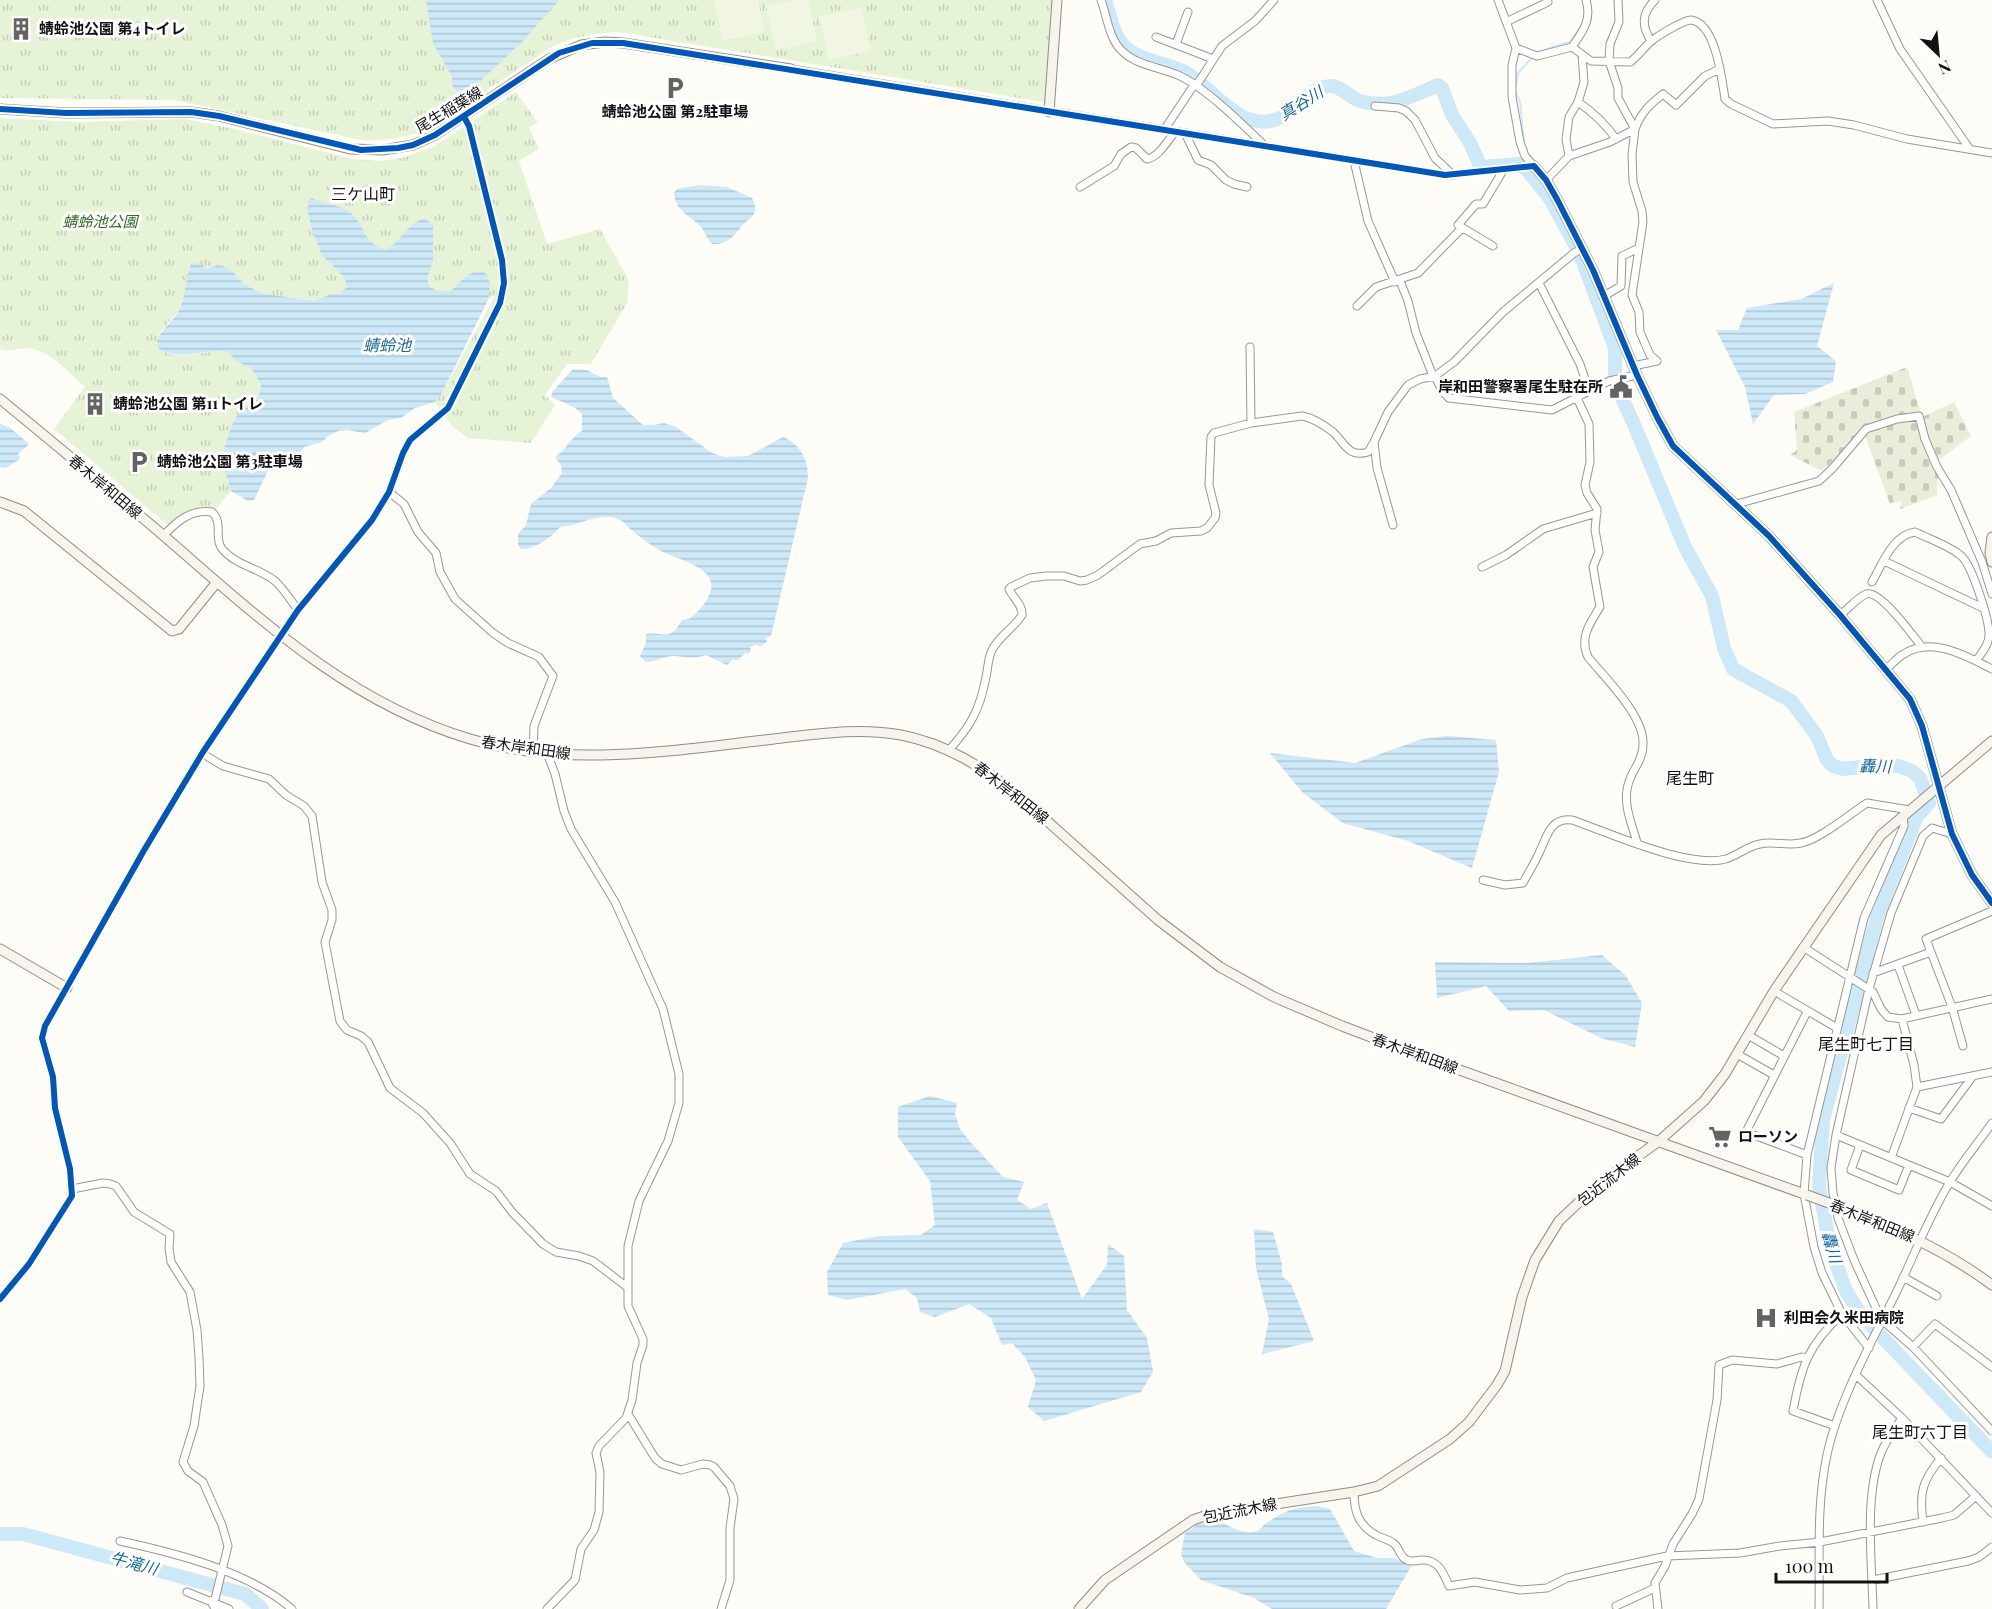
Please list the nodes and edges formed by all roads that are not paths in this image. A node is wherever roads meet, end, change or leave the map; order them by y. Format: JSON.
{"nodes":[{"id":1,"x":1057,"y":0,"type":"edge"},
{"id":2,"x":1101,"y":0,"type":"edge"},
{"id":3,"x":1274,"y":0,"type":"edge"},
{"id":4,"x":1498,"y":0,"type":"edge"},
{"id":5,"x":1586,"y":0,"type":"edge"},
{"id":6,"x":1618,"y":0,"type":"edge"},
{"id":7,"x":1655,"y":0,"type":"edge"},
{"id":8,"x":1876,"y":0,"type":"edge"},
{"id":9,"x":1548,"y":2,"type":"dead end"},
{"id":10,"x":1188,"y":12,"type":"dead end"},
{"id":11,"x":1506,"y":22,"type":"junction"},
{"id":12,"x":1156,"y":37,"type":"dead end"},
{"id":13,"x":1651,"y":40,"type":"junction"},
{"id":14,"x":1176,"y":44,"type":"junction"},
{"id":15,"x":1572,"y":47,"type":"junction"},
{"id":16,"x":1516,"y":48,"type":"junction"},
{"id":17,"x":1582,"y":55,"type":"junction"},
{"id":18,"x":1213,"y":59,"type":"junction"},
{"id":19,"x":1609,"y":62,"type":"junction"},
{"id":20,"x":791,"y":69,"type":"joint"},
{"id":21,"x":1720,"y":69,"type":"junction"},
{"id":22,"x":1195,"y":85,"type":"junction"},
{"id":23,"x":1578,"y":102,"type":"junction"},
{"id":24,"x":1375,"y":106,"type":"dead end"},
{"id":25,"x":0,"y":110,"type":"edge"},
{"id":26,"x":1049,"y":112,"type":"junction"},
{"id":27,"x":464,"y":117,"type":"junction"},
{"id":28,"x":1635,"y":129,"type":"junction"},
{"id":29,"x":1164,"y":130,"type":"junction"},
{"id":30,"x":1175,"y":132,"type":"junction"},
{"id":31,"x":1185,"y":133,"type":"junction"},
{"id":32,"x":1616,"y":139,"type":"junction"},
{"id":33,"x":1265,"y":146,"type":"junction"},
{"id":34,"x":1969,"y":148,"type":"junction"},
{"id":35,"x":1992,"y":153,"type":"edge"},
{"id":36,"x":1569,"y":156,"type":"junction"},
{"id":37,"x":1354,"y":161,"type":"junction"},
{"id":38,"x":1531,"y":166,"type":"junction"},
{"id":39,"x":1504,"y":169,"type":"junction"},
{"id":40,"x":1453,"y":175,"type":"junction"},
{"id":41,"x":1546,"y":180,"type":"junction"},
{"id":42,"x":1080,"y":187,"type":"dead end"},
{"id":43,"x":1247,"y":187,"type":"dead end"},
{"id":44,"x":1462,"y":228,"type":"junction"},
{"id":45,"x":1493,"y":246,"type":"dead end"},
{"id":46,"x":1639,"y":248,"type":"junction"},
{"id":47,"x":1582,"y":249,"type":"junction"},
{"id":48,"x":1398,"y":281,"type":"junction"},
{"id":49,"x":1539,"y":283,"type":"junction"},
{"id":50,"x":1604,"y":296,"type":"junction"},
{"id":51,"x":1357,"y":306,"type":"dead end"},
{"id":52,"x":1250,"y":347,"type":"dead end"},
{"id":53,"x":1635,"y":371,"type":"junction"},
{"id":54,"x":1434,"y":376,"type":"junction"},
{"id":55,"x":1589,"y":391,"type":"junction"},
{"id":56,"x":1577,"y":398,"type":"junction"},
{"id":57,"x":0,"y":399,"type":"edge"},
{"id":58,"x":1251,"y":423,"type":"junction"},
{"id":59,"x":1374,"y":442,"type":"junction"},
{"id":60,"x":388,"y":492,"type":"junction"},
{"id":61,"x":0,"y":502,"type":"edge"},
{"id":62,"x":1737,"y":504,"type":"junction"},
{"id":63,"x":1597,"y":513,"type":"junction"},
{"id":64,"x":1393,"y":525,"type":"dead end"},
{"id":65,"x":164,"y":536,"type":"junction"},
{"id":66,"x":1992,"y":537,"type":"edge"},
{"id":67,"x":1884,"y":561,"type":"junction"},
{"id":68,"x":1992,"y":562,"type":"edge"},
{"id":69,"x":1482,"y":567,"type":"dead end"},
{"id":70,"x":217,"y":582,"type":"junction"},
{"id":71,"x":1872,"y":582,"type":"dead end"},
{"id":72,"x":1992,"y":594,"type":"edge"},
{"id":73,"x":1983,"y":608,"type":"junction"},
{"id":74,"x":298,"y":610,"type":"junction"},
{"id":75,"x":1840,"y":615,"type":"junction"},
{"id":76,"x":282,"y":634,"type":"junction"},
{"id":77,"x":1922,"y":647,"type":"junction"},
{"id":78,"x":1976,"y":661,"type":"junction"},
{"id":79,"x":1886,"y":669,"type":"junction"},
{"id":80,"x":1992,"y":669,"type":"edge"},
{"id":81,"x":1992,"y":741,"type":"edge"},
{"id":82,"x":949,"y":750,"type":"junction"},
{"id":83,"x":533,"y":752,"type":"junction"},
{"id":84,"x":547,"y":753,"type":"junction"},
{"id":85,"x":205,"y":755,"type":"dead end"},
{"id":86,"x":1935,"y":788,"type":"junction"},
{"id":87,"x":1907,"y":812,"type":"junction"},
{"id":88,"x":1952,"y":834,"type":"junction"},
{"id":89,"x":1637,"y":842,"type":"junction"},
{"id":90,"x":1483,"y":880,"type":"dead end"},
{"id":91,"x":1992,"y":903,"type":"edge"},
{"id":92,"x":1992,"y":911,"type":"edge"},
{"id":93,"x":1803,"y":947,"type":"junction"},
{"id":94,"x":0,"y":949,"type":"edge"},
{"id":95,"x":1931,"y":952,"type":"junction"},
{"id":96,"x":1898,"y":965,"type":"junction"},
{"id":97,"x":1874,"y":973,"type":"junction"},
{"id":98,"x":1849,"y":976,"type":"junction"},
{"id":99,"x":66,"y":988,"type":"junction"},
{"id":100,"x":1869,"y":989,"type":"junction"},
{"id":101,"x":1773,"y":991,"type":"junction"},
{"id":102,"x":1992,"y":999,"type":"edge"},
{"id":103,"x":1952,"y":1006,"type":"junction"},
{"id":104,"x":1807,"y":1012,"type":"junction"},
{"id":105,"x":1916,"y":1015,"type":"junction"},
{"id":106,"x":1902,"y":1019,"type":"junction"},
{"id":107,"x":1837,"y":1028,"type":"junction"},
{"id":108,"x":1748,"y":1035,"type":"junction"},
{"id":109,"x":1963,"y":1046,"type":"dead end"},
{"id":110,"x":1737,"y":1054,"type":"junction"},
{"id":111,"x":1784,"y":1056,"type":"junction"},
{"id":112,"x":1992,"y":1072,"type":"edge"},
{"id":113,"x":1774,"y":1075,"type":"junction"},
{"id":114,"x":1973,"y":1076,"type":"junction"},
{"id":115,"x":1917,"y":1087,"type":"junction"},
{"id":116,"x":1909,"y":1108,"type":"junction"},
{"id":117,"x":1992,"y":1123,"type":"edge"},
{"id":118,"x":1836,"y":1135,"type":"junction"},
{"id":119,"x":1659,"y":1141,"type":"junction"},
{"id":120,"x":1860,"y":1145,"type":"junction"},
{"id":121,"x":1807,"y":1155,"type":"junction"},
{"id":122,"x":1891,"y":1158,"type":"junction"},
{"id":123,"x":1909,"y":1165,"type":"junction"},
{"id":124,"x":1950,"y":1182,"type":"junction"},
{"id":125,"x":72,"y":1189,"type":"junction"},
{"id":126,"x":1805,"y":1195,"type":"junction"},
{"id":127,"x":1992,"y":1206,"type":"edge"},
{"id":128,"x":1919,"y":1239,"type":"junction"},
{"id":129,"x":1903,"y":1277,"type":"junction"},
{"id":130,"x":1992,"y":1285,"type":"edge"},
{"id":131,"x":627,"y":1287,"type":"junction"},
{"id":132,"x":1937,"y":1296,"type":"dead end"},
{"id":133,"x":0,"y":1299,"type":"edge"},
{"id":134,"x":1842,"y":1314,"type":"junction"},
{"id":135,"x":1881,"y":1321,"type":"junction"},
{"id":136,"x":1912,"y":1347,"type":"junction"},
{"id":137,"x":1869,"y":1348,"type":"junction"},
{"id":138,"x":1806,"y":1358,"type":"junction"},
{"id":139,"x":1992,"y":1367,"type":"edge"},
{"id":140,"x":1856,"y":1375,"type":"junction"},
{"id":141,"x":628,"y":1414,"type":"junction"},
{"id":142,"x":1902,"y":1418,"type":"junction"},
{"id":143,"x":1835,"y":1426,"type":"junction"},
{"id":144,"x":1992,"y":1431,"type":"edge"},
{"id":145,"x":1941,"y":1458,"type":"junction"},
{"id":146,"x":1354,"y":1492,"type":"junction"},
{"id":147,"x":1976,"y":1496,"type":"junction"},
{"id":148,"x":1992,"y":1513,"type":"edge"},
{"id":149,"x":1923,"y":1522,"type":"junction"},
{"id":150,"x":1872,"y":1532,"type":"junction"},
{"id":151,"x":120,"y":1541,"type":"dead end"},
{"id":152,"x":1820,"y":1542,"type":"junction"},
{"id":153,"x":1992,"y":1547,"type":"edge"},
{"id":154,"x":1667,"y":1556,"type":"junction"},
{"id":155,"x":222,"y":1572,"type":"junction"},
{"id":156,"x":1873,"y":1580,"type":"junction"},
{"id":157,"x":1655,"y":1588,"type":"junction"},
{"id":158,"x":187,"y":1592,"type":"dead end"},
{"id":159,"x":1632,"y":1599,"type":"junction"},
{"id":160,"x":213,"y":1600,"type":"junction"},
{"id":161,"x":1616,"y":1606,"type":"dead end"},
{"id":162,"x":1633,"y":1608,"type":"edge"},
{"id":163,"x":215,"y":1609,"type":"edge"},
{"id":164,"x":229,"y":1609,"type":"edge"},
{"id":165,"x":292,"y":1609,"type":"edge"},
{"id":166,"x":547,"y":1609,"type":"edge"},
{"id":167,"x":721,"y":1609,"type":"edge"},
{"id":168,"x":1079,"y":1609,"type":"edge"},
{"id":169,"x":1658,"y":1609,"type":"edge"},
{"id":170,"x":1820,"y":1609,"type":"edge"},
{"id":171,"x":1873,"y":1609,"type":"edge"}],
"edges":[{"from":1,"to":26,"type":"street"},
{"from":2,"to":22,"type":"street"},
{"from":3,"to":18,"type":"street"},
{"from":4,"to":11,"type":"street"},
{"from":5,"to":15,"type":"street"},
{"from":6,"to":19,"type":"street"},
{"from":7,"to":13,"type":"street"},
{"from":8,"to":34,"type":"street"},
{"from":9,"to":11,"type":"street"},
{"from":10,"to":14,"type":"street"},
{"from":11,"to":16,"type":"street"},
{"from":12,"to":14,"type":"street"},
{"from":13,"to":19,"type":"street"},
{"from":13,"to":21,"type":"street"},
{"from":14,"to":18,"type":"street"},
{"from":15,"to":16,"type":"street"},
{"from":15,"to":17,"type":"street"},
{"from":16,"to":38,"type":"street"},
{"from":17,"to":19,"type":"street"},
{"from":17,"to":23,"type":"street"},
{"from":18,"to":22,"type":"street"},
{"from":19,"to":28,"type":"street"},
{"from":20,"to":26,"type":"street"},
{"from":20,"to":27,"type":"street","name":"尾生稲葉線"},
{"from":21,"to":28,"type":"street"},
{"from":21,"to":34,"type":"street"},
{"from":22,"to":29,"type":"street"},
{"from":22,"to":33,"type":"street"},
{"from":23,"to":32,"type":"street"},
{"from":23,"to":36,"type":"street"},
{"from":24,"to":40,"type":"street"},
{"from":25,"to":27,"type":"street","name":"尾生稲葉線"},
{"from":26,"to":29,"type":"street"},
{"from":27,"to":60,"type":"street"},
{"from":28,"to":32,"type":"street"},
{"from":28,"to":46,"type":"street"},
{"from":29,"to":30,"type":"street"},
{"from":30,"to":31,"type":"street"},
{"from":30,"to":42,"type":"street"},
{"from":31,"to":33,"type":"street"},
{"from":31,"to":43,"type":"street"},
{"from":32,"to":36,"type":"street"},
{"from":33,"to":37,"type":"street"},
{"from":34,"to":35,"type":"street"},
{"from":36,"to":41,"type":"street"},
{"from":37,"to":40,"type":"street"},
{"from":37,"to":48,"type":"street"},
{"from":38,"to":39,"type":"street"},
{"from":38,"to":41,"type":"street"},
{"from":39,"to":40,"type":"street"},
{"from":39,"to":44,"type":"street"},
{"from":41,"to":47,"type":"street"},
{"from":44,"to":45,"type":"street"},
{"from":44,"to":48,"type":"street"},
{"from":46,"to":50,"type":"street"},
{"from":46,"to":53,"type":"street"},
{"from":47,"to":49,"type":"street"},
{"from":47,"to":50,"type":"street"},
{"from":48,"to":51,"type":"street"},
{"from":48,"to":54,"type":"street"},
{"from":49,"to":54,"type":"street"},
{"from":49,"to":55,"type":"street"},
{"from":50,"to":53,"type":"street"},
{"from":52,"to":58,"type":"street"},
{"from":53,"to":55,"type":"street"},
{"from":53,"to":62,"type":"street"},
{"from":54,"to":56,"type":"street"},
{"from":54,"to":59,"type":"street"},
{"from":55,"to":56,"type":"street"},
{"from":56,"to":63,"type":"street"},
{"from":57,"to":65,"type":"street","name":"春木岸和田線"},
{"from":58,"to":59,"type":"street"},
{"from":58,"to":82,"type":"street"},
{"from":59,"to":64,"type":"street"},
{"from":60,"to":74,"type":"street"},
{"from":60,"to":83,"type":"street"},
{"from":61,"to":70,"type":"street"},
{"from":62,"to":72,"type":"street"},
{"from":62,"to":75,"type":"street"},
{"from":63,"to":69,"type":"street"},
{"from":63,"to":89,"type":"street"},
{"from":65,"to":70,"type":"street","name":"春木岸和田線"},
{"from":65,"to":74,"type":"street"},
{"from":66,"to":68,"type":"street"},
{"from":67,"to":71,"type":"street"},
{"from":67,"to":73,"type":"street"},
{"from":67,"to":73,"type":"street"},
{"from":70,"to":76,"type":"street","name":"春木岸和田線"},
{"from":73,"to":78,"type":"street"},
{"from":74,"to":76,"type":"street"},
{"from":75,"to":77,"type":"street"},
{"from":75,"to":79,"type":"street"},
{"from":76,"to":83,"type":"street","name":"春木岸和田線"},
{"from":76,"to":99,"type":"street"},
{"from":77,"to":78,"type":"street"},
{"from":77,"to":79,"type":"street"},
{"from":78,"to":80,"type":"street"},
{"from":79,"to":86,"type":"street"},
{"from":81,"to":86,"type":"street","name":"包近流木線"},
{"from":82,"to":84,"type":"street","name":"春木岸和田線"},
{"from":82,"to":119,"type":"street","name":"春木岸和田線"},
{"from":83,"to":84,"type":"street","name":"春木岸和田線"},
{"from":84,"to":131,"type":"street"},
{"from":85,"to":131,"type":"street"},
{"from":86,"to":87,"type":"street","name":"包近流木線"},
{"from":86,"to":88,"type":"street"},
{"from":87,"to":89,"type":"street"},
{"from":87,"to":93,"type":"street","name":"包近流木線"},
{"from":87,"to":98,"type":"street"},
{"from":88,"to":91,"type":"street"},
{"from":88,"to":97,"type":"street"},
{"from":89,"to":90,"type":"street"},
{"from":92,"to":95,"type":"street"},
{"from":93,"to":98,"type":"street"},
{"from":93,"to":101,"type":"street","name":"包近流木線"},
{"from":94,"to":99,"type":"street"},
{"from":95,"to":96,"type":"street"},
{"from":95,"to":103,"type":"street"},
{"from":96,"to":97,"type":"street"},
{"from":96,"to":105,"type":"street"},
{"from":97,"to":100,"type":"street"},
{"from":98,"to":100,"type":"street"},
{"from":98,"to":107,"type":"street"},
{"from":99,"to":125,"type":"street"},
{"from":100,"to":106,"type":"street"},
{"from":100,"to":118,"type":"street"},
{"from":101,"to":104,"type":"street"},
{"from":101,"to":108,"type":"street","name":"包近流木線"},
{"from":102,"to":103,"type":"street"},
{"from":103,"to":105,"type":"street"},
{"from":103,"to":109,"type":"street"},
{"from":104,"to":107,"type":"street"},
{"from":104,"to":111,"type":"street"},
{"from":105,"to":106,"type":"street"},
{"from":106,"to":115,"type":"street"},
{"from":107,"to":121,"type":"street"},
{"from":108,"to":110,"type":"street","name":"包近流木線"},
{"from":108,"to":111,"type":"street"},
{"from":110,"to":113,"type":"street"},
{"from":110,"to":119,"type":"street","name":"包近流木線"},
{"from":111,"to":113,"type":"street"},
{"from":112,"to":114,"type":"street"},
{"from":113,"to":121,"type":"street"},
{"from":114,"to":115,"type":"street"},
{"from":114,"to":116,"type":"street"},
{"from":115,"to":116,"type":"street"},
{"from":116,"to":122,"type":"street"},
{"from":117,"to":124,"type":"street"},
{"from":118,"to":120,"type":"street"},
{"from":118,"to":135,"type":"street"},
{"from":119,"to":126,"type":"street","name":"春木岸和田線"},
{"from":119,"to":146,"type":"street","name":"包近流木線"},
{"from":120,"to":122,"type":"street"},
{"from":120,"to":123,"type":"street"},
{"from":121,"to":126,"type":"street"},
{"from":122,"to":123,"type":"street"},
{"from":123,"to":124,"type":"street"},
{"from":124,"to":127,"type":"street"},
{"from":124,"to":128,"type":"street"},
{"from":125,"to":133,"type":"street"},
{"from":125,"to":155,"type":"street"},
{"from":126,"to":128,"type":"street","name":"春木岸和田線","bridge":true},
{"from":126,"to":134,"type":"street"},
{"from":128,"to":129,"type":"street"},
{"from":128,"to":130,"type":"street","name":"春木岸和田線"},
{"from":129,"to":132,"type":"street"},
{"from":129,"to":135,"type":"street"},
{"from":131,"to":141,"type":"street"},
{"from":134,"to":137,"type":"street"},
{"from":134,"to":138,"type":"street"},
{"from":135,"to":136,"type":"street"},
{"from":135,"to":137,"type":"street"},
{"from":136,"to":139,"type":"street"},
{"from":136,"to":144,"type":"street"},
{"from":137,"to":140,"type":"street"},
{"from":138,"to":143,"type":"street"},
{"from":138,"to":154,"type":"street"},
{"from":140,"to":142,"type":"street"},
{"from":140,"to":143,"type":"street"},
{"from":141,"to":166,"type":"street"},
{"from":141,"to":167,"type":"street"},
{"from":142,"to":145,"type":"street"},
{"from":142,"to":150,"type":"street"},
{"from":143,"to":152,"type":"street"},
{"from":145,"to":147,"type":"street"},
{"from":145,"to":149,"type":"street"},
{"from":146,"to":154,"type":"street"},
{"from":146,"to":168,"type":"street","name":"包近流木線"},
{"from":147,"to":148,"type":"street"},
{"from":147,"to":149,"type":"street"},
{"from":149,"to":150,"type":"street"},
{"from":150,"to":152,"type":"street"},
{"from":150,"to":156,"type":"street"},
{"from":151,"to":155,"type":"street"},
{"from":152,"to":154,"type":"street"},
{"from":152,"to":170,"type":"street"},
{"from":153,"to":156,"type":"street"},
{"from":154,"to":157,"type":"street"},
{"from":155,"to":160,"type":"street"},
{"from":155,"to":165,"type":"street"},
{"from":156,"to":171,"type":"street"},
{"from":157,"to":159,"type":"street"},
{"from":157,"to":169,"type":"street"},
{"from":158,"to":160,"type":"street"},
{"from":159,"to":161,"type":"street"},
{"from":159,"to":162,"type":"street"},
{"from":160,"to":163,"type":"street"},
{"from":160,"to":164,"type":"street"}]}
